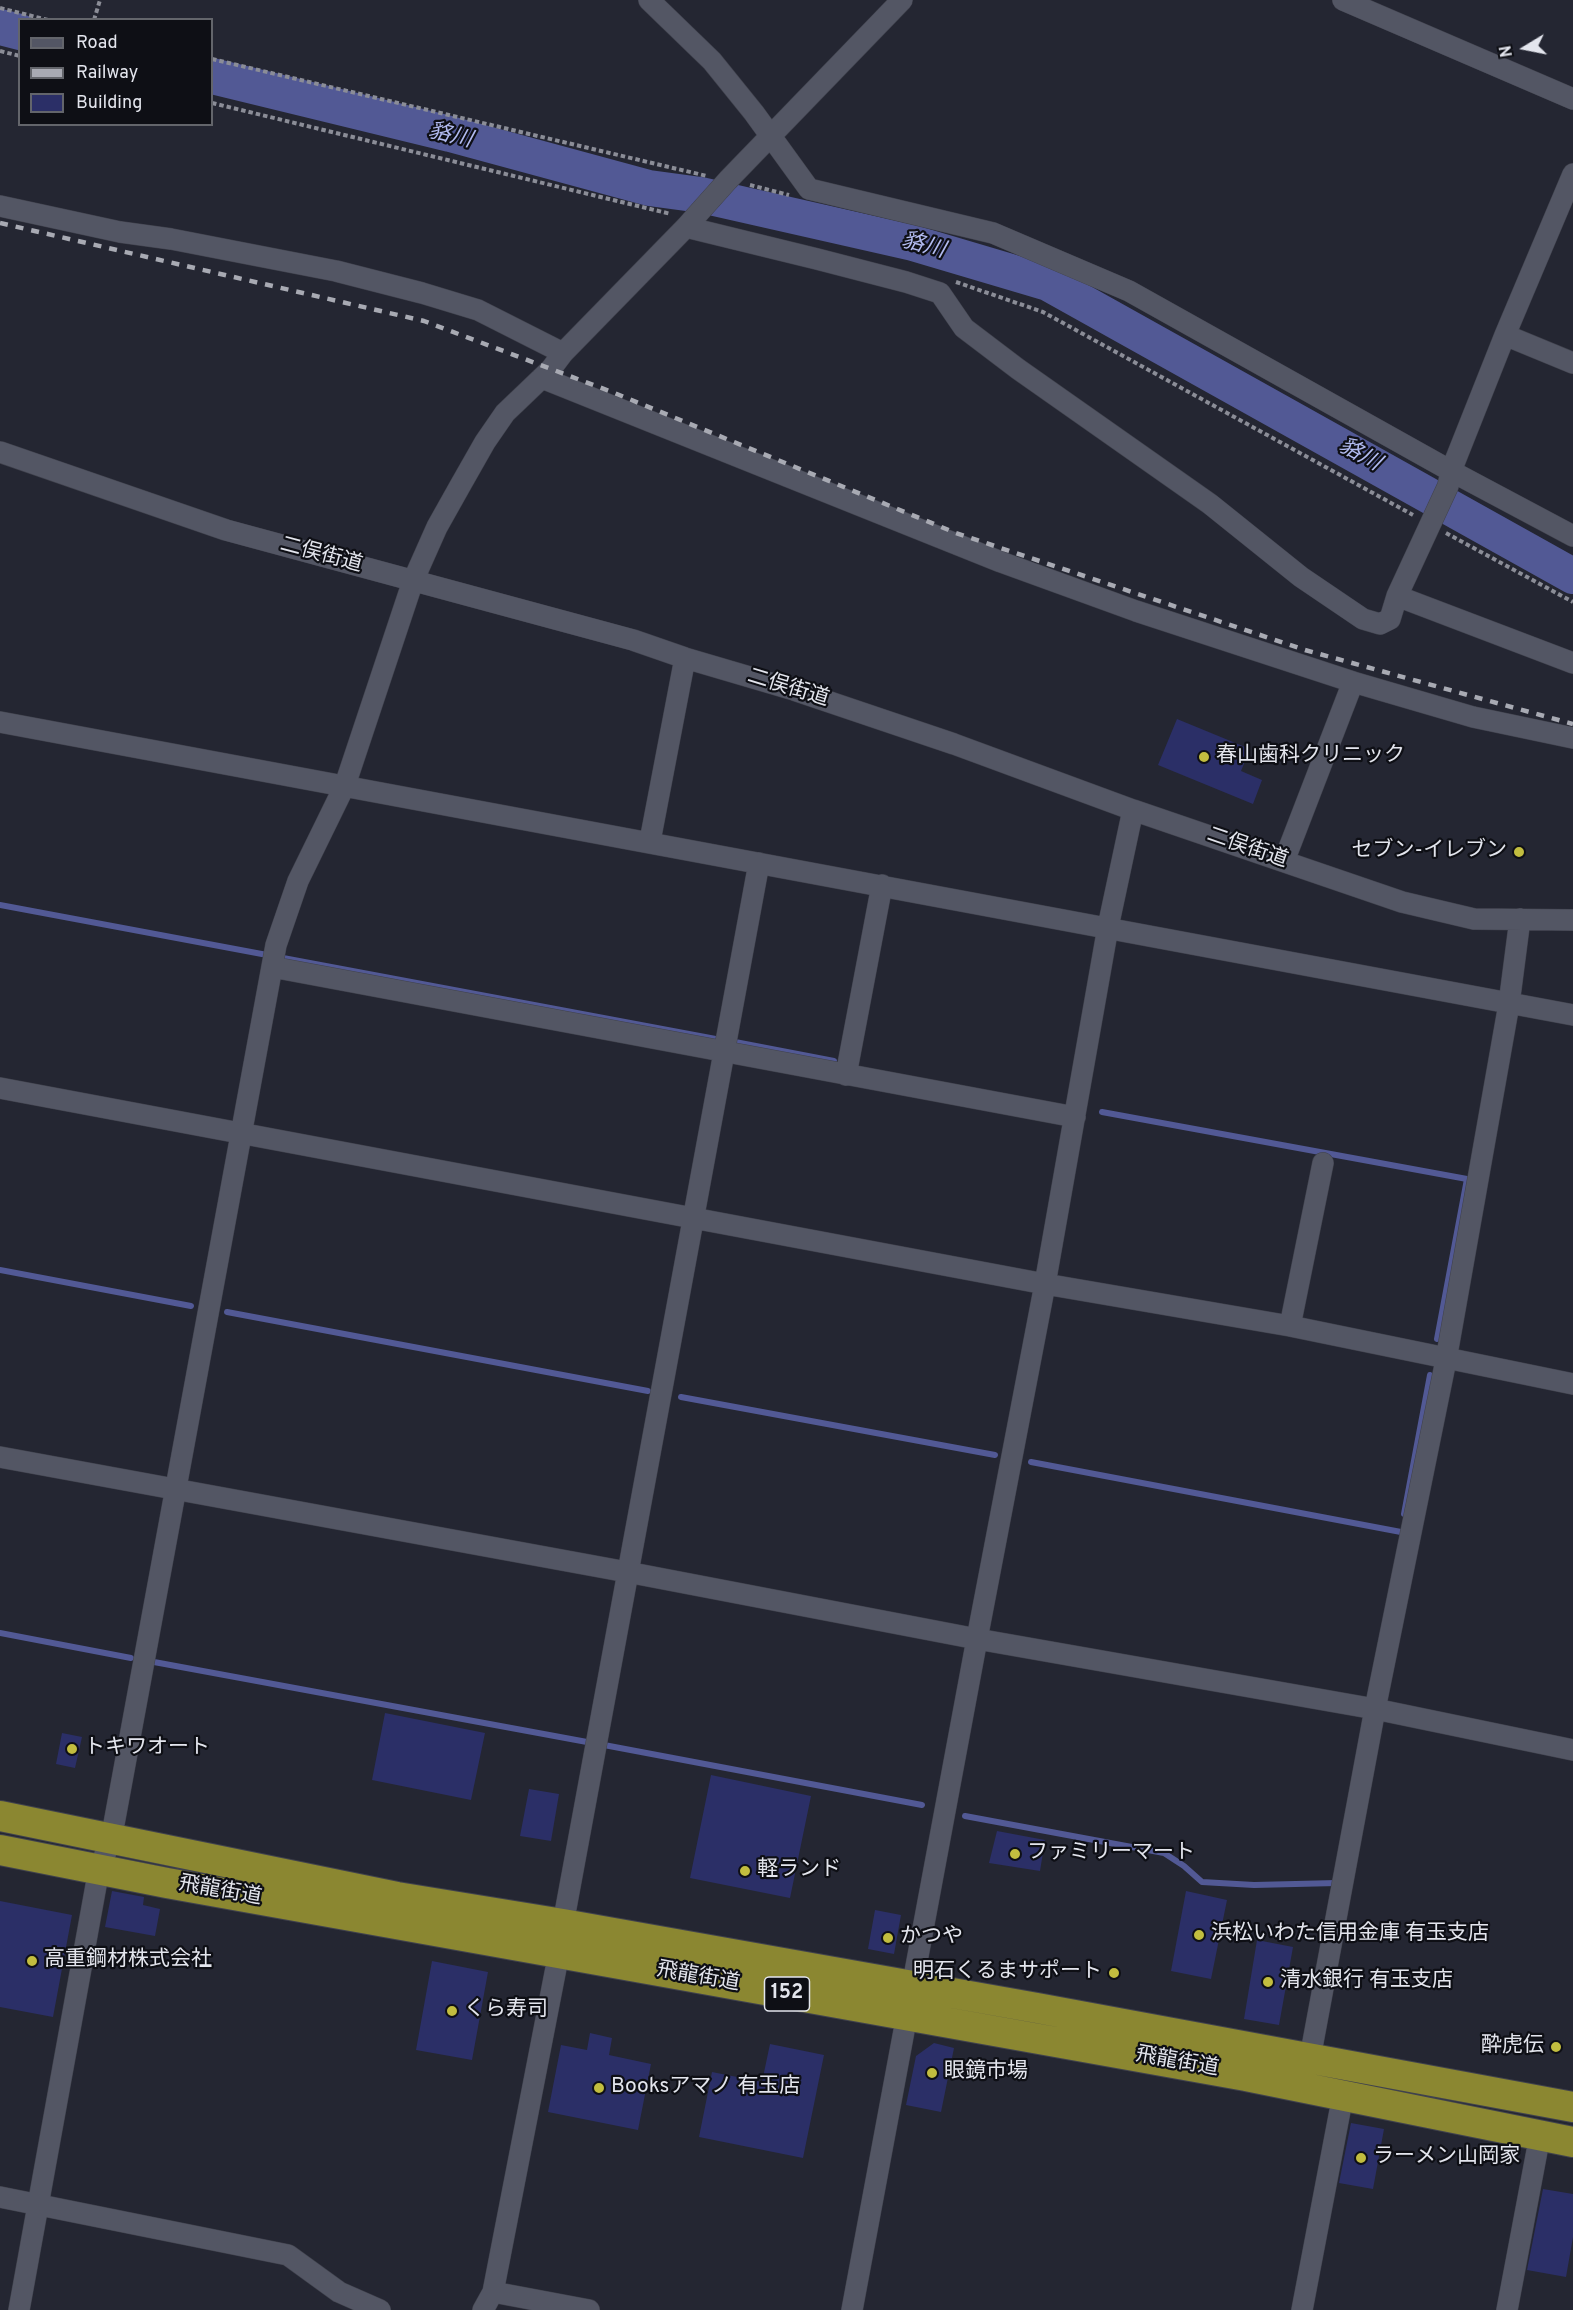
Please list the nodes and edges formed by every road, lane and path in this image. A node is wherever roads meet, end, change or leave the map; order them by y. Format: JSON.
{"nodes":[{"id":1,"x":100,"y":0,"type":"edge"},
{"id":2,"x":649,"y":0,"type":"edge"},
{"id":3,"x":902,"y":0,"type":"edge"},
{"id":4,"x":1343,"y":0,"type":"edge"},
{"id":5,"x":0,"y":8,"type":"edge"},
{"id":6,"x":40,"y":18,"type":"edge"},
{"id":7,"x":95,"y":18,"type":"edge"},
{"id":8,"x":0,"y":51,"type":"edge"},
{"id":9,"x":18,"y":56,"type":"edge"},
{"id":10,"x":213,"y":59,"type":"edge"},
{"id":11,"x":1573,"y":99,"type":"edge"},
{"id":12,"x":771,"y":137,"type":"junction"},
{"id":13,"x":1573,"y":174,"type":"edge"},
{"id":14,"x":725,"y":183,"type":"junction"},
{"id":15,"x":795,"y":197,"type":"dead end"},
{"id":16,"x":0,"y":206,"type":"edge"},
{"id":17,"x":686,"y":228,"type":"junction"},
{"id":18,"x":1505,"y":335,"type":"junction"},
{"id":19,"x":563,"y":353,"type":"junction"},
{"id":20,"x":1573,"y":363,"type":"edge"},
{"id":21,"x":542,"y":378,"type":"junction"},
{"id":22,"x":0,"y":452,"type":"edge"},
{"id":23,"x":1449,"y":479,"type":"junction"},
{"id":24,"x":1432,"y":522,"type":"junction"},
{"id":25,"x":1573,"y":537,"type":"edge"},
{"id":26,"x":412,"y":581,"type":"junction"},
{"id":27,"x":1397,"y":596,"type":"junction"},
{"id":28,"x":1573,"y":602,"type":"edge"},
{"id":29,"x":685,"y":657,"type":"junction"},
{"id":30,"x":1573,"y":663,"type":"edge"},
{"id":31,"x":1353,"y":682,"type":"junction"},
{"id":32,"x":0,"y":722,"type":"edge"},
{"id":33,"x":1573,"y":738,"type":"edge"},
{"id":34,"x":345,"y":785,"type":"junction"},
{"id":35,"x":1133,"y":810,"type":"junction"},
{"id":36,"x":650,"y":841,"type":"junction"},
{"id":37,"x":1284,"y":861,"type":"junction"},
{"id":38,"x":759,"y":862,"type":"junction"},
{"id":39,"x":882,"y":885,"type":"junction"},
{"id":40,"x":1520,"y":919,"type":"junction"},
{"id":41,"x":1573,"y":920,"type":"edge"},
{"id":42,"x":1108,"y":927,"type":"junction"},
{"id":43,"x":274,"y":959,"type":"junction"},
{"id":44,"x":1509,"y":1004,"type":"junction"},
{"id":45,"x":1573,"y":1015,"type":"edge"},
{"id":46,"x":725,"y":1052,"type":"junction"},
{"id":47,"x":847,"y":1074,"type":"junction"},
{"id":48,"x":0,"y":1088,"type":"edge"},
{"id":49,"x":1075,"y":1117,"type":"junction"},
{"id":50,"x":240,"y":1133,"type":"junction"},
{"id":51,"x":1323,"y":1163,"type":"dead end"},
{"id":52,"x":695,"y":1219,"type":"junction"},
{"id":53,"x":1045,"y":1284,"type":"junction"},
{"id":54,"x":1290,"y":1326,"type":"junction"},
{"id":55,"x":1446,"y":1360,"type":"junction"},
{"id":56,"x":1573,"y":1384,"type":"edge"},
{"id":57,"x":0,"y":1457,"type":"edge"},
{"id":58,"x":177,"y":1491,"type":"junction"},
{"id":59,"x":627,"y":1572,"type":"junction"},
{"id":60,"x":977,"y":1639,"type":"junction"},
{"id":61,"x":1375,"y":1709,"type":"junction"},
{"id":62,"x":1573,"y":1750,"type":"edge"},
{"id":63,"x":0,"y":1816,"type":"edge"},
{"id":64,"x":111,"y":1840,"type":"junction"},
{"id":65,"x":0,"y":1850,"type":"edge"},
{"id":66,"x":99,"y":1869,"type":"junction"},
{"id":67,"x":560,"y":1938,"type":"junction"},
{"id":68,"x":910,"y":2002,"type":"junction"},
{"id":69,"x":1310,"y":2058,"type":"junction"},
{"id":70,"x":1343,"y":2095,"type":"junction"},
{"id":71,"x":1573,"y":2107,"type":"edge"},
{"id":72,"x":1540,"y":2135,"type":"junction"},
{"id":73,"x":1573,"y":2142,"type":"edge"},
{"id":74,"x":0,"y":2197,"type":"edge"},
{"id":75,"x":39,"y":2205,"type":"junction"},
{"id":76,"x":488,"y":2301,"type":"edge"},
{"id":77,"x":19,"y":2310,"type":"edge"},
{"id":78,"x":380,"y":2310,"type":"edge"},
{"id":79,"x":589,"y":2310,"type":"edge"},
{"id":80,"x":852,"y":2310,"type":"edge"},
{"id":81,"x":1302,"y":2310,"type":"edge"},
{"id":82,"x":1507,"y":2310,"type":"edge"}],
"edges":[{"from":1,"to":7,"type":"path"},
{"from":2,"to":12,"type":"street"},
{"from":3,"to":12,"type":"street"},
{"from":4,"to":11,"type":"street"},
{"from":5,"to":6,"type":"path"},
{"from":8,"to":9,"type":"path"},
{"from":10,"to":14,"type":"path"},
{"from":12,"to":14,"type":"street"},
{"from":12,"to":23,"type":"street"},
{"from":13,"to":18,"type":"street"},
{"from":14,"to":15,"type":"path"},
{"from":14,"to":17,"type":"street"},
{"from":16,"to":19,"type":"street"},
{"from":17,"to":19,"type":"street"},
{"from":17,"to":27,"type":"street"},
{"from":18,"to":20,"type":"street"},
{"from":18,"to":23,"type":"street"},
{"from":19,"to":21,"type":"street"},
{"from":21,"to":26,"type":"street"},
{"from":21,"to":31,"type":"street"},
{"from":22,"to":26,"type":"street","name":"二俣街道"},
{"from":23,"to":24,"type":"street"},
{"from":23,"to":25,"type":"street"},
{"from":24,"to":27,"type":"street"},
{"from":24,"to":28,"type":"path"},
{"from":26,"to":29,"type":"street","name":"二俣街道"},
{"from":26,"to":34,"type":"street"},
{"from":27,"to":30,"type":"street"},
{"from":29,"to":35,"type":"street","name":"二俣街道"},
{"from":29,"to":36,"type":"street"},
{"from":31,"to":33,"type":"street"},
{"from":31,"to":37,"type":"street"},
{"from":32,"to":34,"type":"street"},
{"from":34,"to":36,"type":"street"},
{"from":34,"to":43,"type":"street"},
{"from":35,"to":37,"type":"street","name":"二俣街道"},
{"from":35,"to":42,"type":"street"},
{"from":36,"to":38,"type":"street"},
{"from":37,"to":40,"type":"street","name":"二俣街道"},
{"from":38,"to":39,"type":"street"},
{"from":38,"to":46,"type":"street"},
{"from":39,"to":42,"type":"street"},
{"from":39,"to":47,"type":"street"},
{"from":40,"to":41,"type":"street","name":"二俣街道"},
{"from":40,"to":44,"type":"street"},
{"from":42,"to":44,"type":"street"},
{"from":42,"to":49,"type":"street"},
{"from":43,"to":46,"type":"street"},
{"from":43,"to":50,"type":"street"},
{"from":44,"to":45,"type":"street"},
{"from":44,"to":55,"type":"street"},
{"from":46,"to":47,"type":"street"},
{"from":46,"to":52,"type":"street"},
{"from":47,"to":49,"type":"street"},
{"from":48,"to":50,"type":"street"},
{"from":49,"to":53,"type":"street"},
{"from":50,"to":52,"type":"street"},
{"from":50,"to":58,"type":"street"},
{"from":51,"to":54,"type":"street"},
{"from":52,"to":53,"type":"street"},
{"from":52,"to":59,"type":"street"},
{"from":53,"to":54,"type":"street"},
{"from":53,"to":60,"type":"street"},
{"from":54,"to":55,"type":"street"},
{"from":55,"to":56,"type":"street"},
{"from":55,"to":61,"type":"street"},
{"from":57,"to":58,"type":"street"},
{"from":58,"to":59,"type":"street"},
{"from":58,"to":64,"type":"street"},
{"from":59,"to":60,"type":"street"},
{"from":59,"to":67,"type":"street"},
{"from":60,"to":61,"type":"street"},
{"from":60,"to":68,"type":"street"},
{"from":61,"to":62,"type":"street"},
{"from":61,"to":69,"type":"street"},
{"from":63,"to":64,"type":"highway","name":"飛龍街道","number":"152"},
{"from":64,"to":66,"type":"street"},
{"from":64,"to":67,"type":"highway","name":"飛龍街道","number":"152"},
{"from":65,"to":66,"type":"highway","name":"飛龍街道","number":"152"},
{"from":66,"to":67,"type":"highway","name":"飛龍街道","number":"152"},
{"from":66,"to":75,"type":"street"},
{"from":67,"to":68,"type":"highway","name":"飛龍街道","number":"152"},
{"from":67,"to":76,"type":"street"},
{"from":68,"to":69,"type":"highway","name":"飛龍街道","number":"152"},
{"from":68,"to":70,"type":"highway","name":"飛龍街道","number":"152"},
{"from":68,"to":80,"type":"street"},
{"from":69,"to":71,"type":"highway","name":"飛龍街道","number":"152"},
{"from":70,"to":72,"type":"highway","name":"飛龍街道","number":"152"},
{"from":70,"to":81,"type":"street"},
{"from":72,"to":73,"type":"highway","name":"飛龍街道","number":"152"},
{"from":72,"to":82,"type":"street"},
{"from":74,"to":75,"type":"street"},
{"from":75,"to":77,"type":"street"},
{"from":75,"to":78,"type":"street"},
{"from":76,"to":79,"type":"street"}]}
